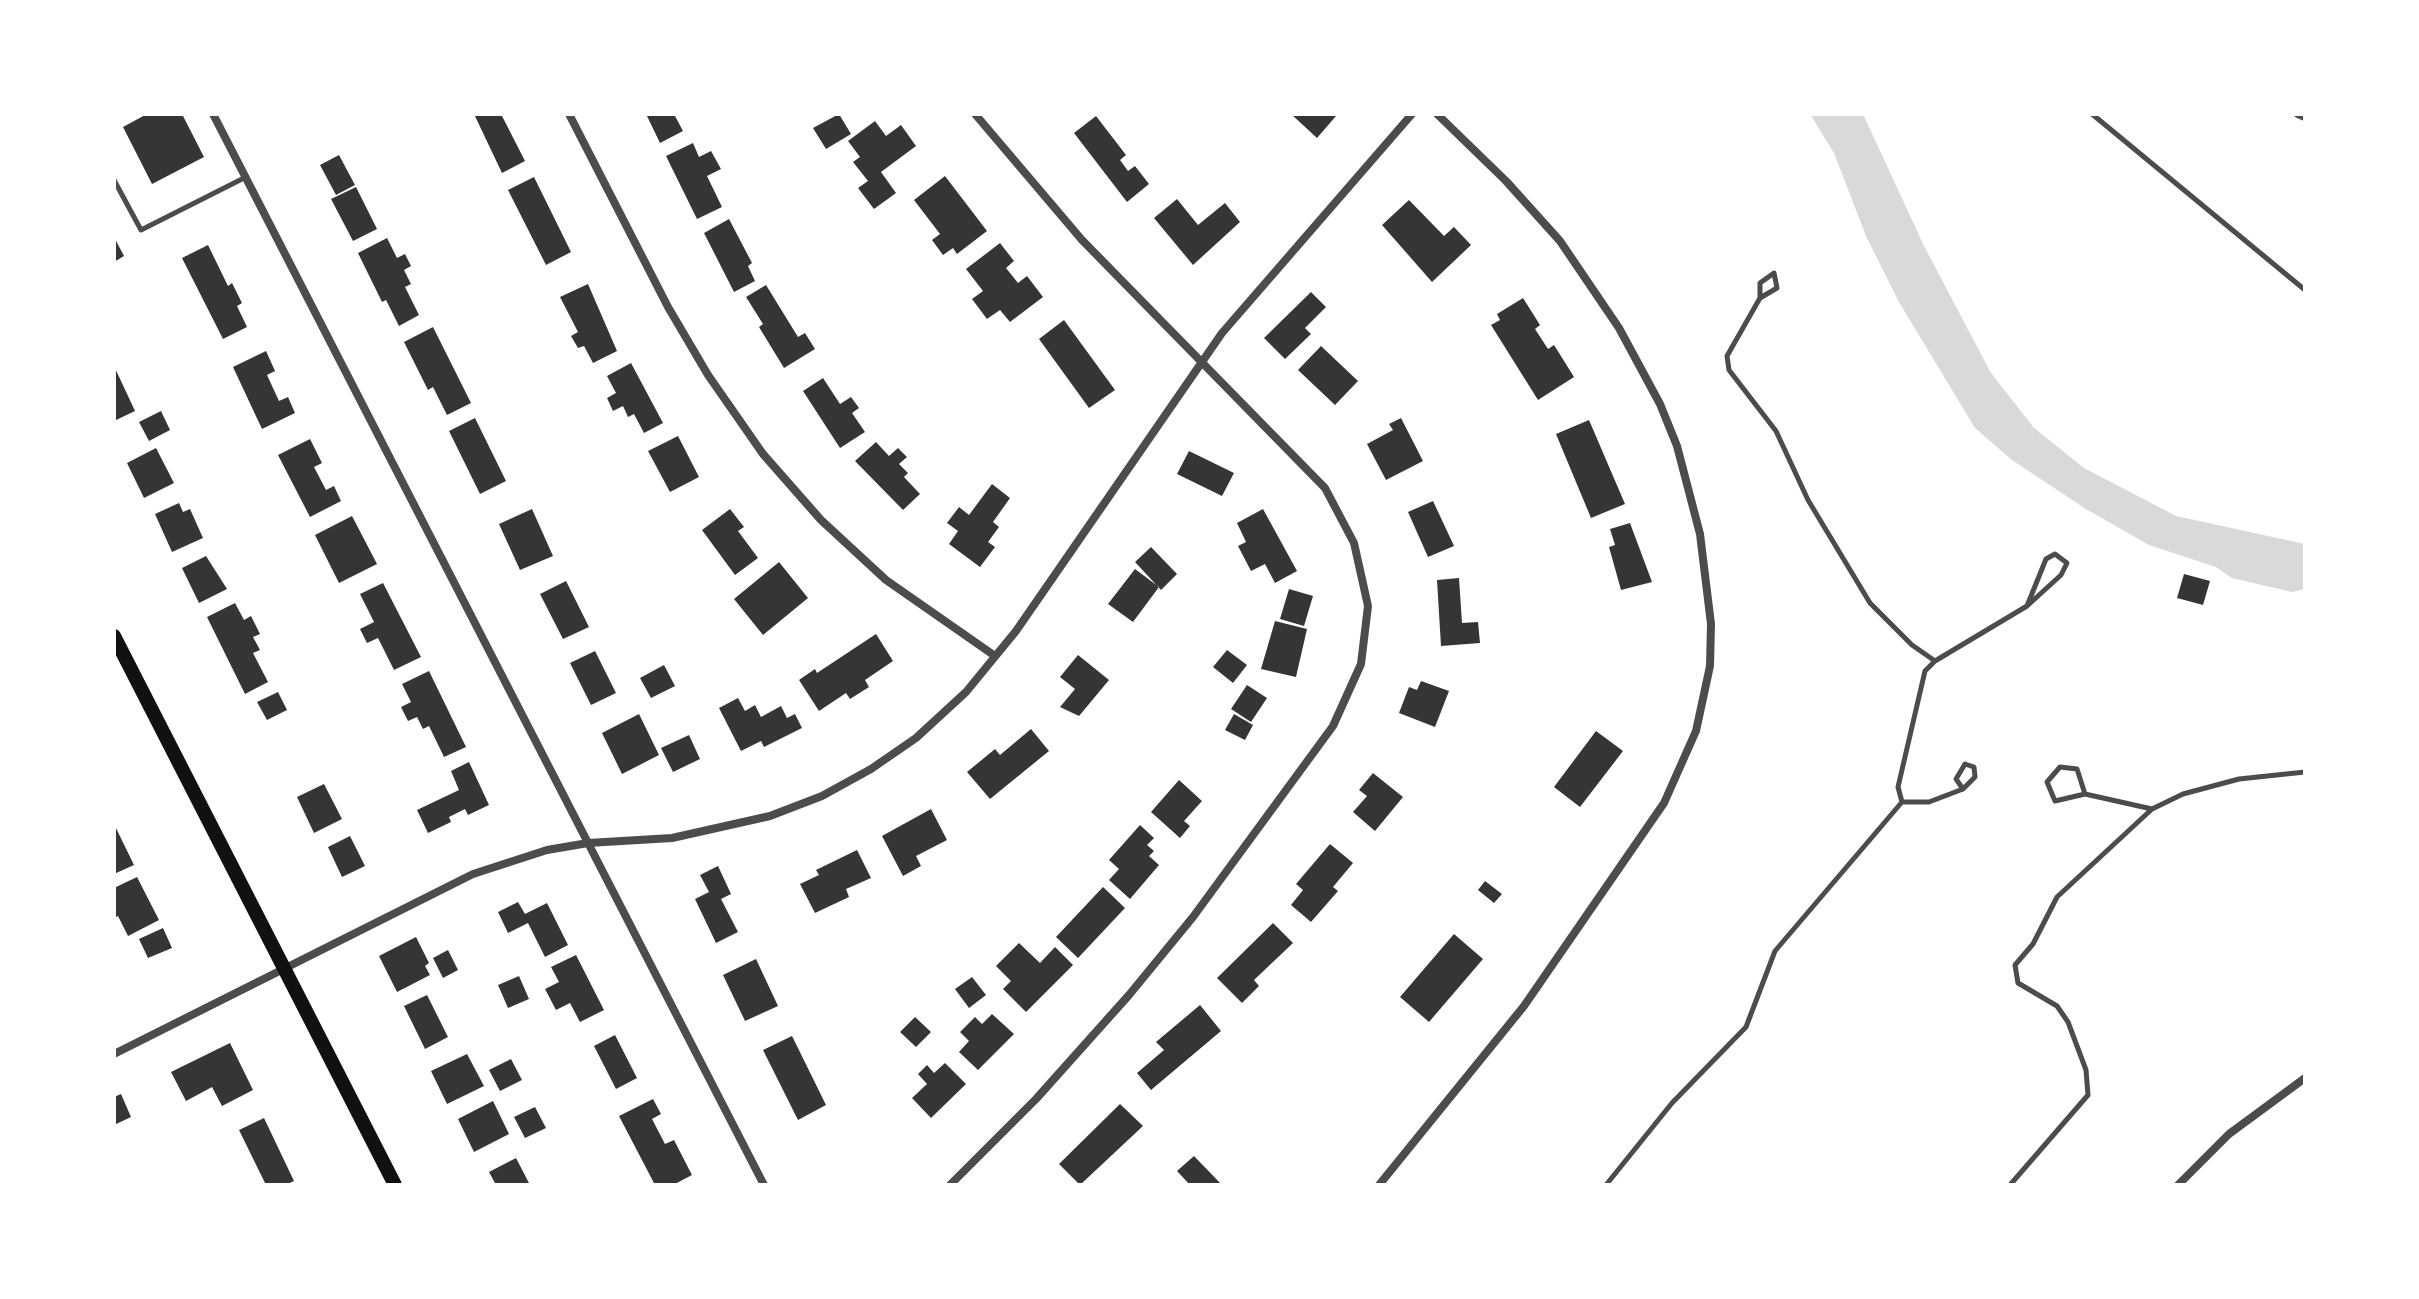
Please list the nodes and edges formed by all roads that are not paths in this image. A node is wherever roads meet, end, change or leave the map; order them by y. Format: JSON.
{"nodes":[{"id":1,"x":213,"y":114,"type":"edge"},
{"id":2,"x":569,"y":114,"type":"edge"},
{"id":3,"x":975,"y":114,"type":"edge"},
{"id":4,"x":1412,"y":114,"type":"edge"},
{"id":5,"x":1437,"y":114,"type":"edge"},
{"id":6,"x":2092,"y":114,"type":"edge"},
{"id":7,"x":2298,"y":114,"type":"edge"},
{"id":8,"x":2305,"y":117,"type":"edge"},
{"id":9,"x":246,"y":177,"type":"junction"},
{"id":10,"x":114,"y":180,"type":"edge"},
{"id":11,"x":2305,"y":290,"type":"edge"},
{"id":12,"x":1760,"y":298,"type":"junction"},
{"id":13,"x":1201,"y":361,"type":"junction"},
{"id":14,"x":2027,"y":606,"type":"junction"},
{"id":15,"x":114,"y":636,"type":"edge"},
{"id":16,"x":995,"y":656,"type":"junction"},
{"id":17,"x":1935,"y":661,"type":"junction"},
{"id":18,"x":2305,"y":772,"type":"edge"},
{"id":19,"x":1963,"y":789,"type":"junction"},
{"id":20,"x":2085,"y":794,"type":"junction"},
{"id":21,"x":1902,"y":802,"type":"junction"},
{"id":22,"x":2152,"y":809,"type":"junction"},
{"id":23,"x":588,"y":843,"type":"junction"},
{"id":24,"x":284,"y":968,"type":"junction"},
{"id":25,"x":114,"y":1054,"type":"edge"},
{"id":26,"x":2305,"y":1078,"type":"edge"},
{"id":27,"x":395,"y":1185,"type":"edge"},
{"id":28,"x":764,"y":1185,"type":"edge"},
{"id":29,"x":950,"y":1185,"type":"edge"},
{"id":30,"x":1379,"y":1185,"type":"edge"},
{"id":31,"x":1606,"y":1185,"type":"edge"},
{"id":32,"x":2010,"y":1185,"type":"edge"},
{"id":33,"x":2178,"y":1185,"type":"edge"}],
"edges":[{"from":1,"to":9,"type":"street"},
{"from":2,"to":16,"type":"street"},
{"from":3,"to":13,"type":"street"},
{"from":4,"to":13,"type":"street"},
{"from":5,"to":30,"type":"street"},
{"from":6,"to":11,"type":"lane"},
{"from":7,"to":8,"type":"street"},
{"from":9,"to":10,"type":"lane"},
{"from":9,"to":23,"type":"street"},
{"from":12,"to":12,"type":"lane"},
{"from":12,"to":17,"type":"lane"},
{"from":13,"to":16,"type":"street"},
{"from":13,"to":29,"type":"street"},
{"from":14,"to":14,"type":"lane"},
{"from":14,"to":17,"type":"lane"},
{"from":15,"to":24,"type":"main road"},
{"from":16,"to":23,"type":"street"},
{"from":17,"to":21,"type":"lane"},
{"from":18,"to":22,"type":"lane"},
{"from":19,"to":19,"type":"lane"},
{"from":19,"to":21,"type":"lane"},
{"from":20,"to":20,"type":"lane"},
{"from":20,"to":22,"type":"lane"},
{"from":21,"to":31,"type":"lane"},
{"from":22,"to":32,"type":"lane"},
{"from":23,"to":24,"type":"street"},
{"from":23,"to":28,"type":"street"},
{"from":24,"to":25,"type":"street"},
{"from":24,"to":27,"type":"main road"},
{"from":26,"to":33,"type":"street"}]}
